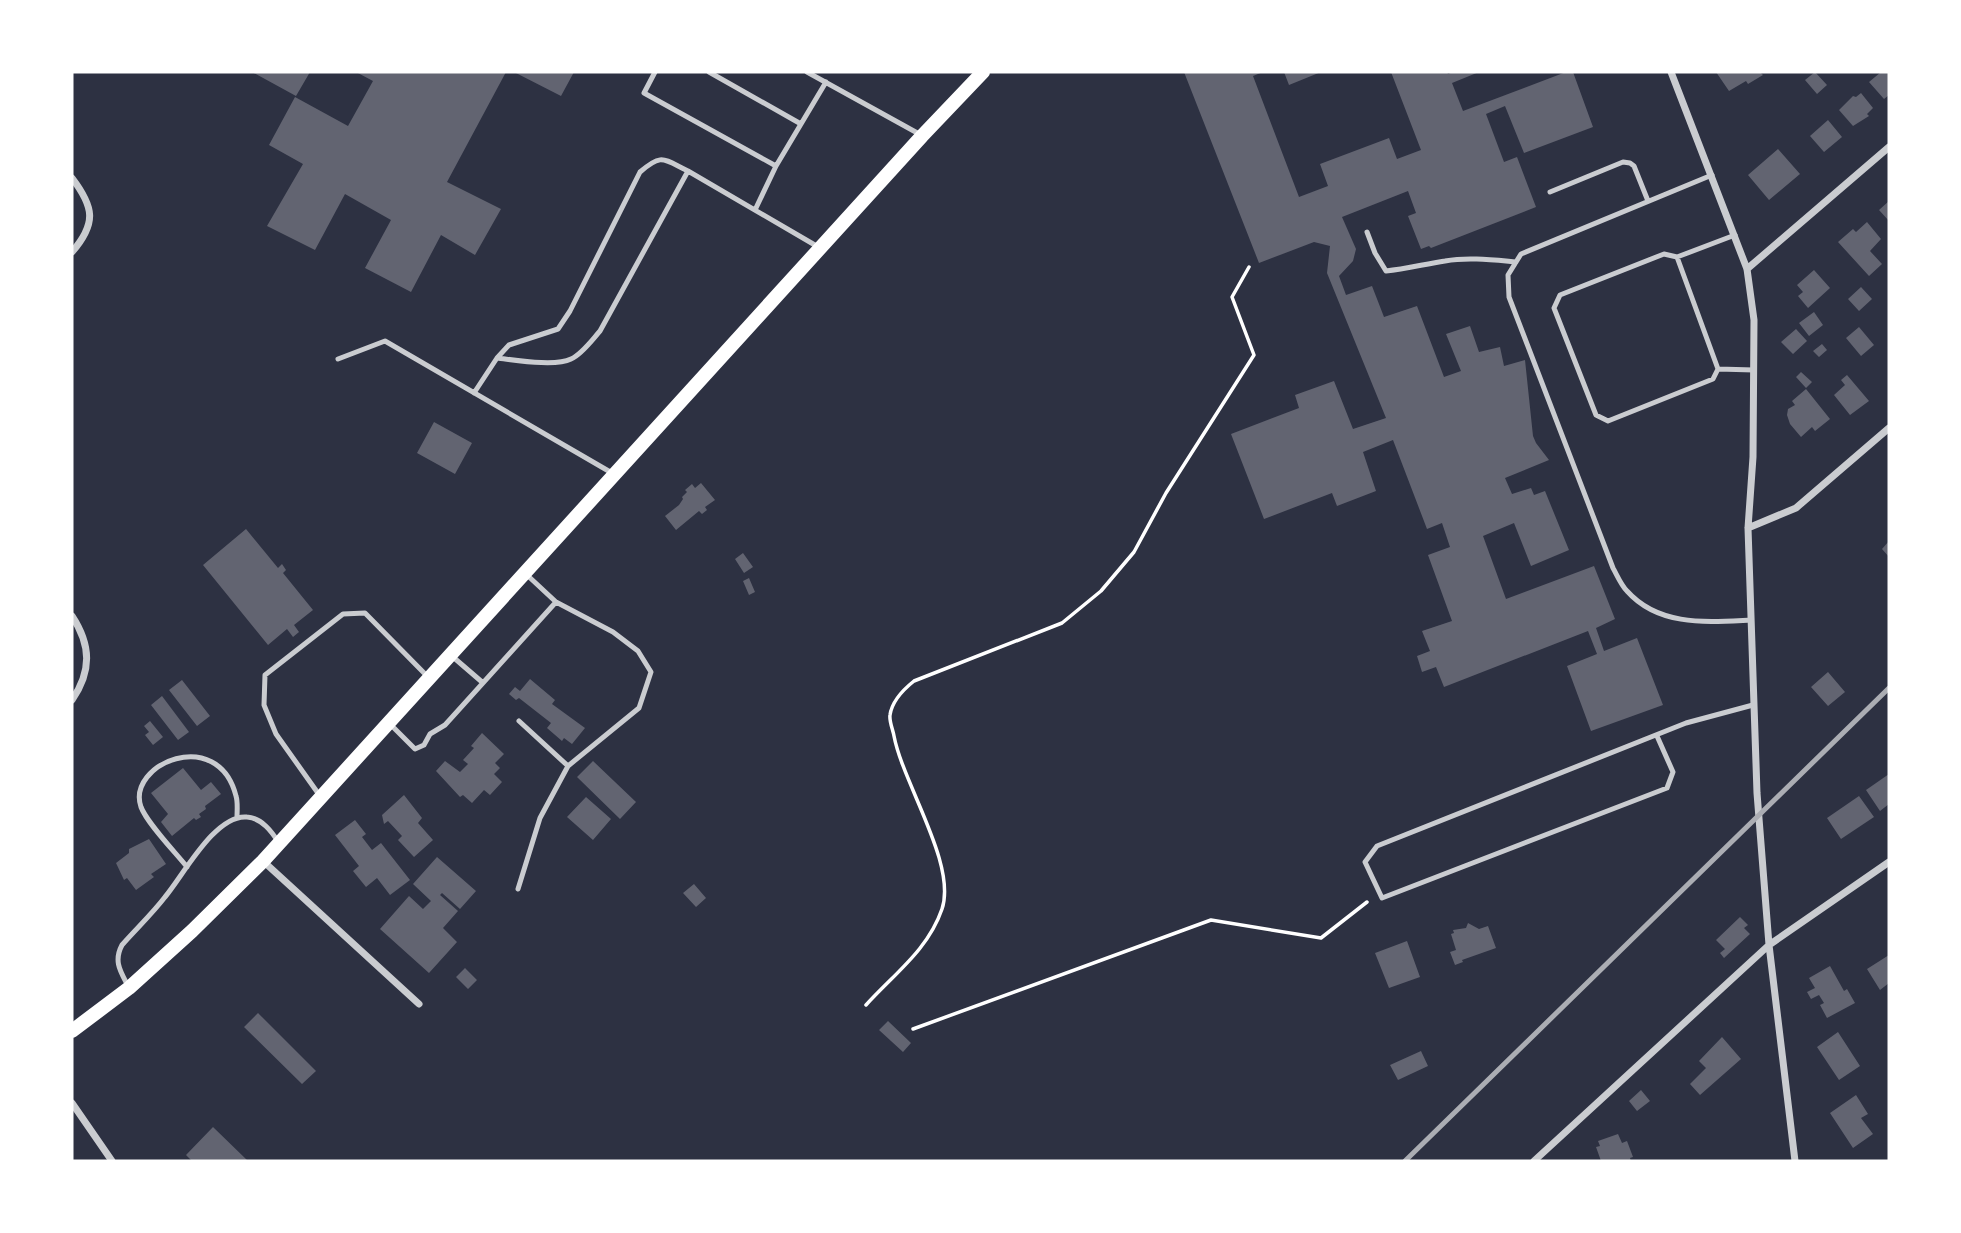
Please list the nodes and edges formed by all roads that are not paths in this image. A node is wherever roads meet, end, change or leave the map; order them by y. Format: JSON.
{"nodes":[{"id":1,"x":655,"y":72,"type":"edge"},
{"id":2,"x":709,"y":72,"type":"edge"},
{"id":3,"x":807,"y":72,"type":"edge"},
{"id":4,"x":983,"y":72,"type":"edge"},
{"id":5,"x":1671,"y":72,"type":"edge"},
{"id":6,"x":826,"y":82,"type":"junction"},
{"id":7,"x":801,"y":124,"type":"junction"},
{"id":8,"x":922,"y":136,"type":"junction"},
{"id":9,"x":1889,"y":148,"type":"edge"},
{"id":10,"x":776,"y":166,"type":"junction"},
{"id":11,"x":688,"y":170,"type":"junction"},
{"id":12,"x":1712,"y":175,"type":"junction"},
{"id":13,"x":72,"y":178,"type":"edge"},
{"id":14,"x":1550,"y":192,"type":"dead end"},
{"id":15,"x":1648,"y":201,"type":"junction"},
{"id":16,"x":755,"y":210,"type":"junction"},
{"id":17,"x":1367,"y":232,"type":"dead end"},
{"id":18,"x":1735,"y":235,"type":"junction"},
{"id":19,"x":820,"y":248,"type":"junction"},
{"id":20,"x":72,"y":252,"type":"edge"},
{"id":21,"x":1677,"y":257,"type":"junction"},
{"id":22,"x":1516,"y":262,"type":"junction"},
{"id":23,"x":1747,"y":269,"type":"junction"},
{"id":24,"x":497,"y":358,"type":"junction"},
{"id":25,"x":338,"y":359,"type":"dead end"},
{"id":26,"x":1718,"y":369,"type":"junction"},
{"id":27,"x":1754,"y":370,"type":"junction"},
{"id":28,"x":474,"y":393,"type":"junction"},
{"id":29,"x":1889,"y":428,"type":"edge"},
{"id":30,"x":614,"y":474,"type":"junction"},
{"id":31,"x":1748,"y":528,"type":"junction"},
{"id":32,"x":524,"y":573,"type":"junction"},
{"id":33,"x":556,"y":602,"type":"junction"},
{"id":34,"x":72,"y":616,"type":"edge"},
{"id":35,"x":1751,"y":620,"type":"junction"},
{"id":36,"x":450,"y":655,"type":"junction"},
{"id":37,"x":429,"y":678,"type":"junction"},
{"id":38,"x":482,"y":682,"type":"junction"},
{"id":39,"x":72,"y":700,"type":"edge"},
{"id":40,"x":1753,"y":705,"type":"junction"},
{"id":41,"x":519,"y":721,"type":"dead end"},
{"id":42,"x":389,"y":723,"type":"junction"},
{"id":43,"x":1657,"y":736,"type":"junction"},
{"id":44,"x":568,"y":766,"type":"junction"},
{"id":45,"x":321,"y":797,"type":"junction"},
{"id":46,"x":237,"y":817,"type":"junction"},
{"id":47,"x":279,"y":843,"type":"junction"},
{"id":48,"x":263,"y":861,"type":"junction"},
{"id":49,"x":1889,"y":862,"type":"edge"},
{"id":50,"x":187,"y":867,"type":"junction"},
{"id":51,"x":518,"y":889,"type":"dead end"},
{"id":52,"x":1769,"y":945,"type":"junction"},
{"id":53,"x":129,"y":988,"type":"junction"},
{"id":54,"x":419,"y":1004,"type":"dead end"},
{"id":55,"x":72,"y":1031,"type":"edge"},
{"id":56,"x":72,"y":1103,"type":"edge"},
{"id":57,"x":113,"y":1161,"type":"edge"},
{"id":58,"x":1534,"y":1161,"type":"edge"},
{"id":59,"x":1795,"y":1161,"type":"edge"}],
"edges":[{"from":1,"to":10,"type":"lane"},
{"from":2,"to":7,"type":"lane"},
{"from":3,"to":6,"type":"lane"},
{"from":4,"to":8,"type":"main road"},
{"from":5,"to":12,"type":"street"},
{"from":6,"to":7,"type":"lane"},
{"from":6,"to":8,"type":"lane"},
{"from":7,"to":10,"type":"lane"},
{"from":8,"to":19,"type":"main road"},
{"from":9,"to":23,"type":"street"},
{"from":10,"to":16,"type":"lane"},
{"from":11,"to":16,"type":"lane"},
{"from":11,"to":24,"type":"lane"},
{"from":11,"to":24,"type":"lane"},
{"from":12,"to":15,"type":"lane"},
{"from":12,"to":18,"type":"street"},
{"from":13,"to":20,"type":"street"},
{"from":14,"to":15,"type":"lane"},
{"from":15,"to":22,"type":"lane"},
{"from":16,"to":19,"type":"lane"},
{"from":17,"to":22,"type":"lane"},
{"from":18,"to":21,"type":"lane"},
{"from":18,"to":23,"type":"street"},
{"from":19,"to":30,"type":"main road"},
{"from":21,"to":26,"type":"lane"},
{"from":21,"to":26,"type":"lane"},
{"from":22,"to":35,"type":"lane"},
{"from":23,"to":27,"type":"street"},
{"from":24,"to":28,"type":"lane"},
{"from":25,"to":28,"type":"lane"},
{"from":26,"to":27,"type":"lane"},
{"from":27,"to":31,"type":"street"},
{"from":28,"to":30,"type":"lane"},
{"from":29,"to":31,"type":"street"},
{"from":30,"to":32,"type":"main road"},
{"from":31,"to":35,"type":"street"},
{"from":32,"to":33,"type":"lane"},
{"from":32,"to":36,"type":"main road"},
{"from":33,"to":38,"type":"lane"},
{"from":33,"to":44,"type":"lane"},
{"from":34,"to":39,"type":"street"},
{"from":35,"to":40,"type":"street"},
{"from":36,"to":37,"type":"main road"},
{"from":36,"to":38,"type":"lane"},
{"from":37,"to":42,"type":"main road"},
{"from":37,"to":45,"type":"lane"},
{"from":38,"to":42,"type":"lane"},
{"from":40,"to":43,"type":"lane"},
{"from":40,"to":52,"type":"street"},
{"from":41,"to":44,"type":"lane"},
{"from":42,"to":45,"type":"main road"},
{"from":43,"to":43,"type":"lane"},
{"from":44,"to":51,"type":"lane"},
{"from":45,"to":47,"type":"main road"},
{"from":46,"to":47,"type":"lane"},
{"from":46,"to":50,"type":"lane"},
{"from":46,"to":50,"type":"lane"},
{"from":47,"to":48,"type":"main road"},
{"from":48,"to":53,"type":"main road"},
{"from":48,"to":54,"type":"street"},
{"from":49,"to":52,"type":"street"},
{"from":50,"to":53,"type":"lane"},
{"from":52,"to":58,"type":"street"},
{"from":52,"to":59,"type":"street"},
{"from":53,"to":55,"type":"main road"},
{"from":56,"to":57,"type":"street"}]}
